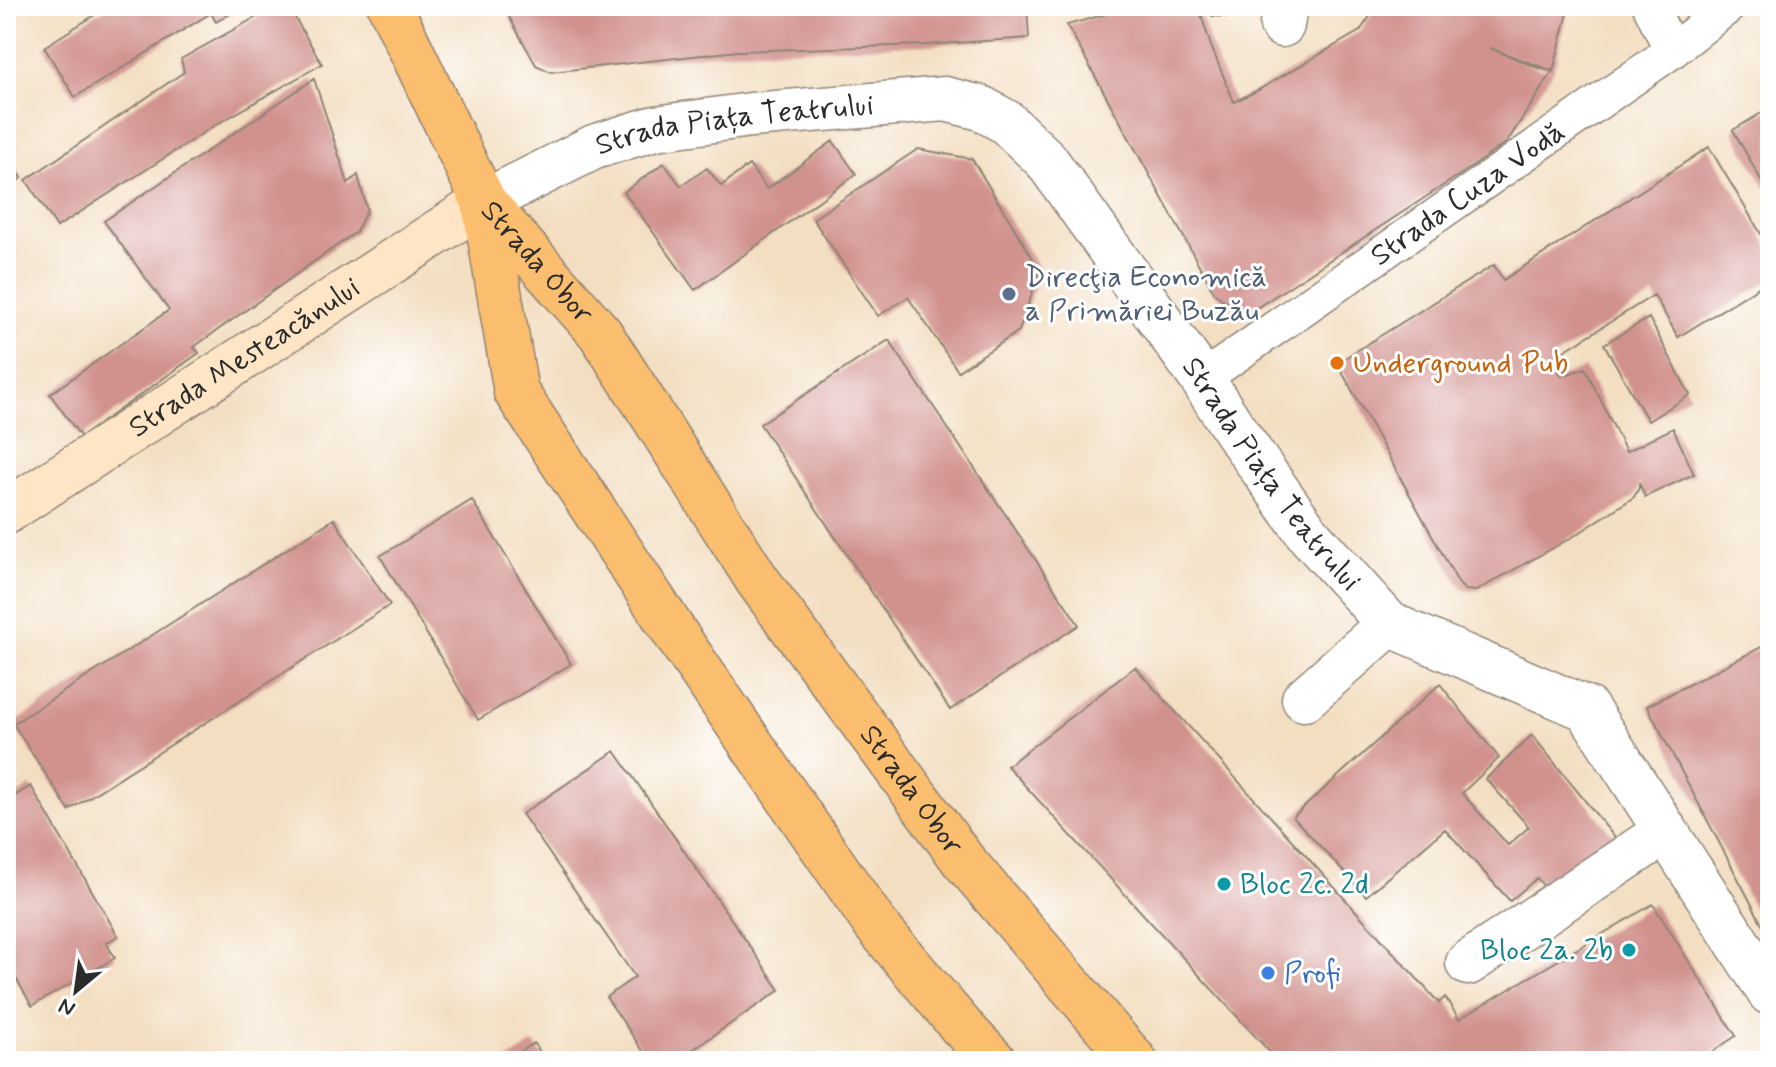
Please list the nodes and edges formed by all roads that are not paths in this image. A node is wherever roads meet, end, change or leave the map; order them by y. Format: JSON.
{"nodes":[{"id":1,"x":390,"y":6,"type":"edge"},
{"id":2,"x":1650,"y":6,"type":"edge"},
{"id":3,"x":1729,"y":6,"type":"edge"},
{"id":4,"x":1672,"y":51,"type":"junction"},
{"id":5,"x":484,"y":202,"type":"junction"},
{"id":6,"x":1202,"y":379,"type":"junction"},
{"id":7,"x":6,"y":512,"type":"edge"},
{"id":8,"x":1389,"y":624,"type":"junction"},
{"id":9,"x":1304,"y":699,"type":"dead end"},
{"id":10,"x":1665,"y":832,"type":"junction"},
{"id":11,"x":1468,"y":963,"type":"dead end"},
{"id":12,"x":1770,"y":993,"type":"edge"},
{"id":13,"x":994,"y":1061,"type":"edge"},
{"id":14,"x":1135,"y":1061,"type":"edge"}],
"edges":[{"from":1,"to":5,"type":"main road"},
{"from":2,"to":4,"type":"street"},
{"from":3,"to":4,"type":"street","name":"Strada Cuza Vodă"},
{"from":4,"to":6,"type":"street","name":"Strada Cuza Vodă"},
{"from":5,"to":6,"type":"street","name":"Strada Piața Teatrului"},
{"from":5,"to":7,"type":"main road","name":"Strada Mesteacănului"},
{"from":5,"to":13,"type":"main road","name":"Strada Obor"},
{"from":5,"to":14,"type":"main road","name":"Strada Obor"},
{"from":6,"to":8,"type":"street","name":"Strada Piața Teatrului"},
{"from":8,"to":9,"type":"street"},
{"from":8,"to":10,"type":"street","name":"Strada Piața Teatrului"},
{"from":10,"to":11,"type":"street"},
{"from":10,"to":12,"type":"street","name":"Strada Piața Teatrului"}]}
